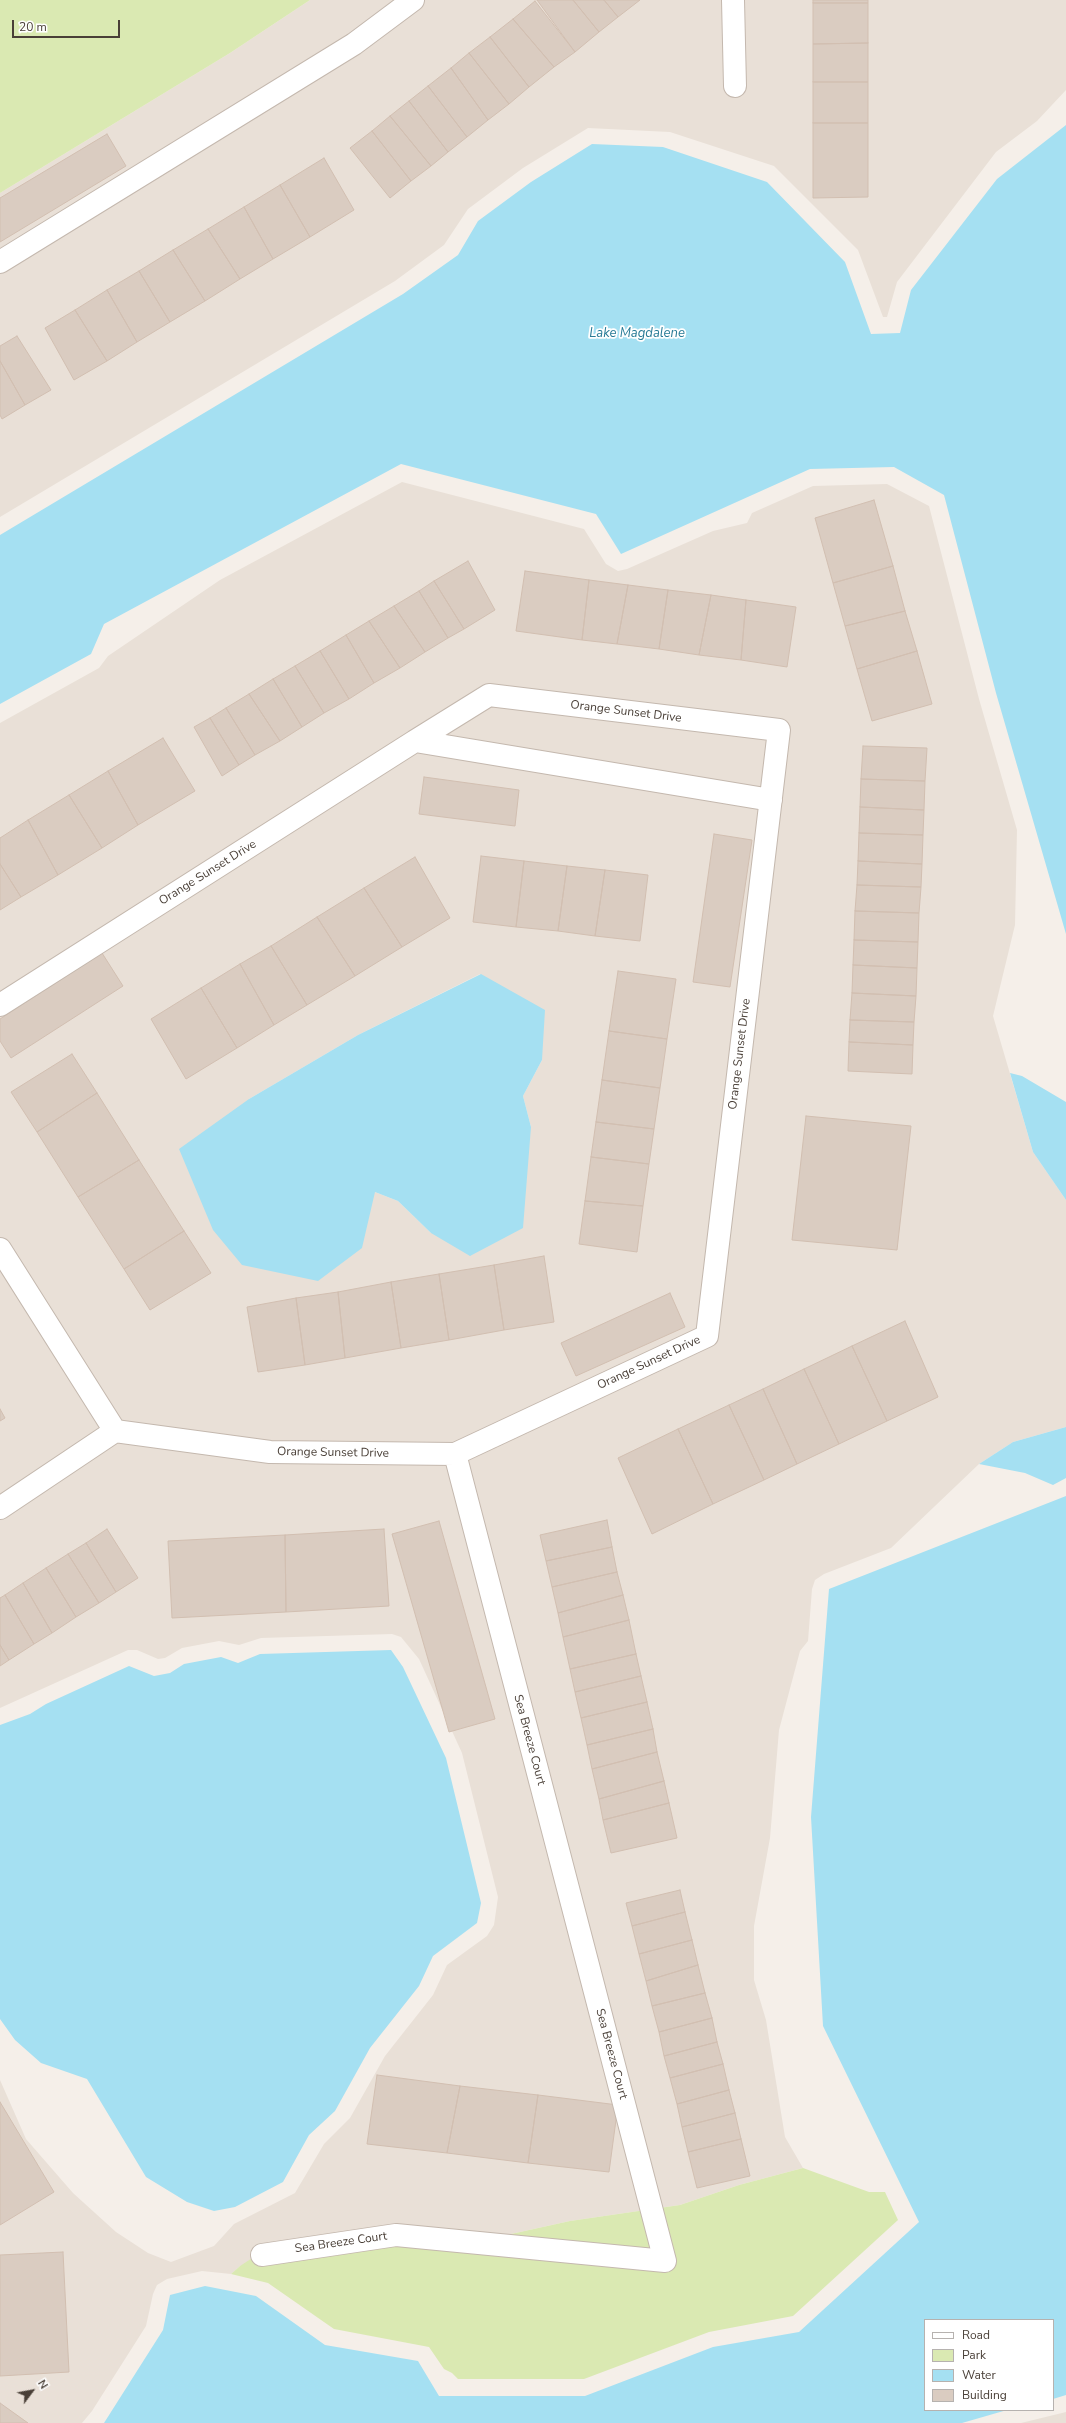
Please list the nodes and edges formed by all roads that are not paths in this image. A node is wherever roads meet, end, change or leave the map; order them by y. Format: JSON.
{"nodes":[{"id":1,"x":413,"y":0,"type":"edge"},
{"id":2,"x":733,"y":0,"type":"edge"},
{"id":3,"x":735,"y":86,"type":"dead end"},
{"id":4,"x":0,"y":262,"type":"edge"},
{"id":5,"x":416,"y":741,"type":"junction"},
{"id":6,"x":770,"y":800,"type":"junction"},
{"id":7,"x":0,"y":1004,"type":"edge"},
{"id":8,"x":0,"y":1249,"type":"edge"},
{"id":9,"x":115,"y":1431,"type":"junction"},
{"id":10,"x":454,"y":1454,"type":"junction"},
{"id":11,"x":0,"y":1508,"type":"edge"},
{"id":12,"x":262,"y":2255,"type":"dead end"}],
"edges":[{"from":1,"to":4,"type":"street"},
{"from":2,"to":3,"type":"street"},
{"from":5,"to":6,"type":"street"},
{"from":5,"to":6,"type":"street","name":"Orange Sunset Drive"},
{"from":5,"to":7,"type":"street","name":"Orange Sunset Drive"},
{"from":6,"to":10,"type":"street","name":"Orange Sunset Drive"},
{"from":8,"to":9,"type":"street"},
{"from":9,"to":10,"type":"street","name":"Orange Sunset Drive"},
{"from":9,"to":11,"type":"street"},
{"from":10,"to":12,"type":"street","name":"Sea Breeze Court"}]}
